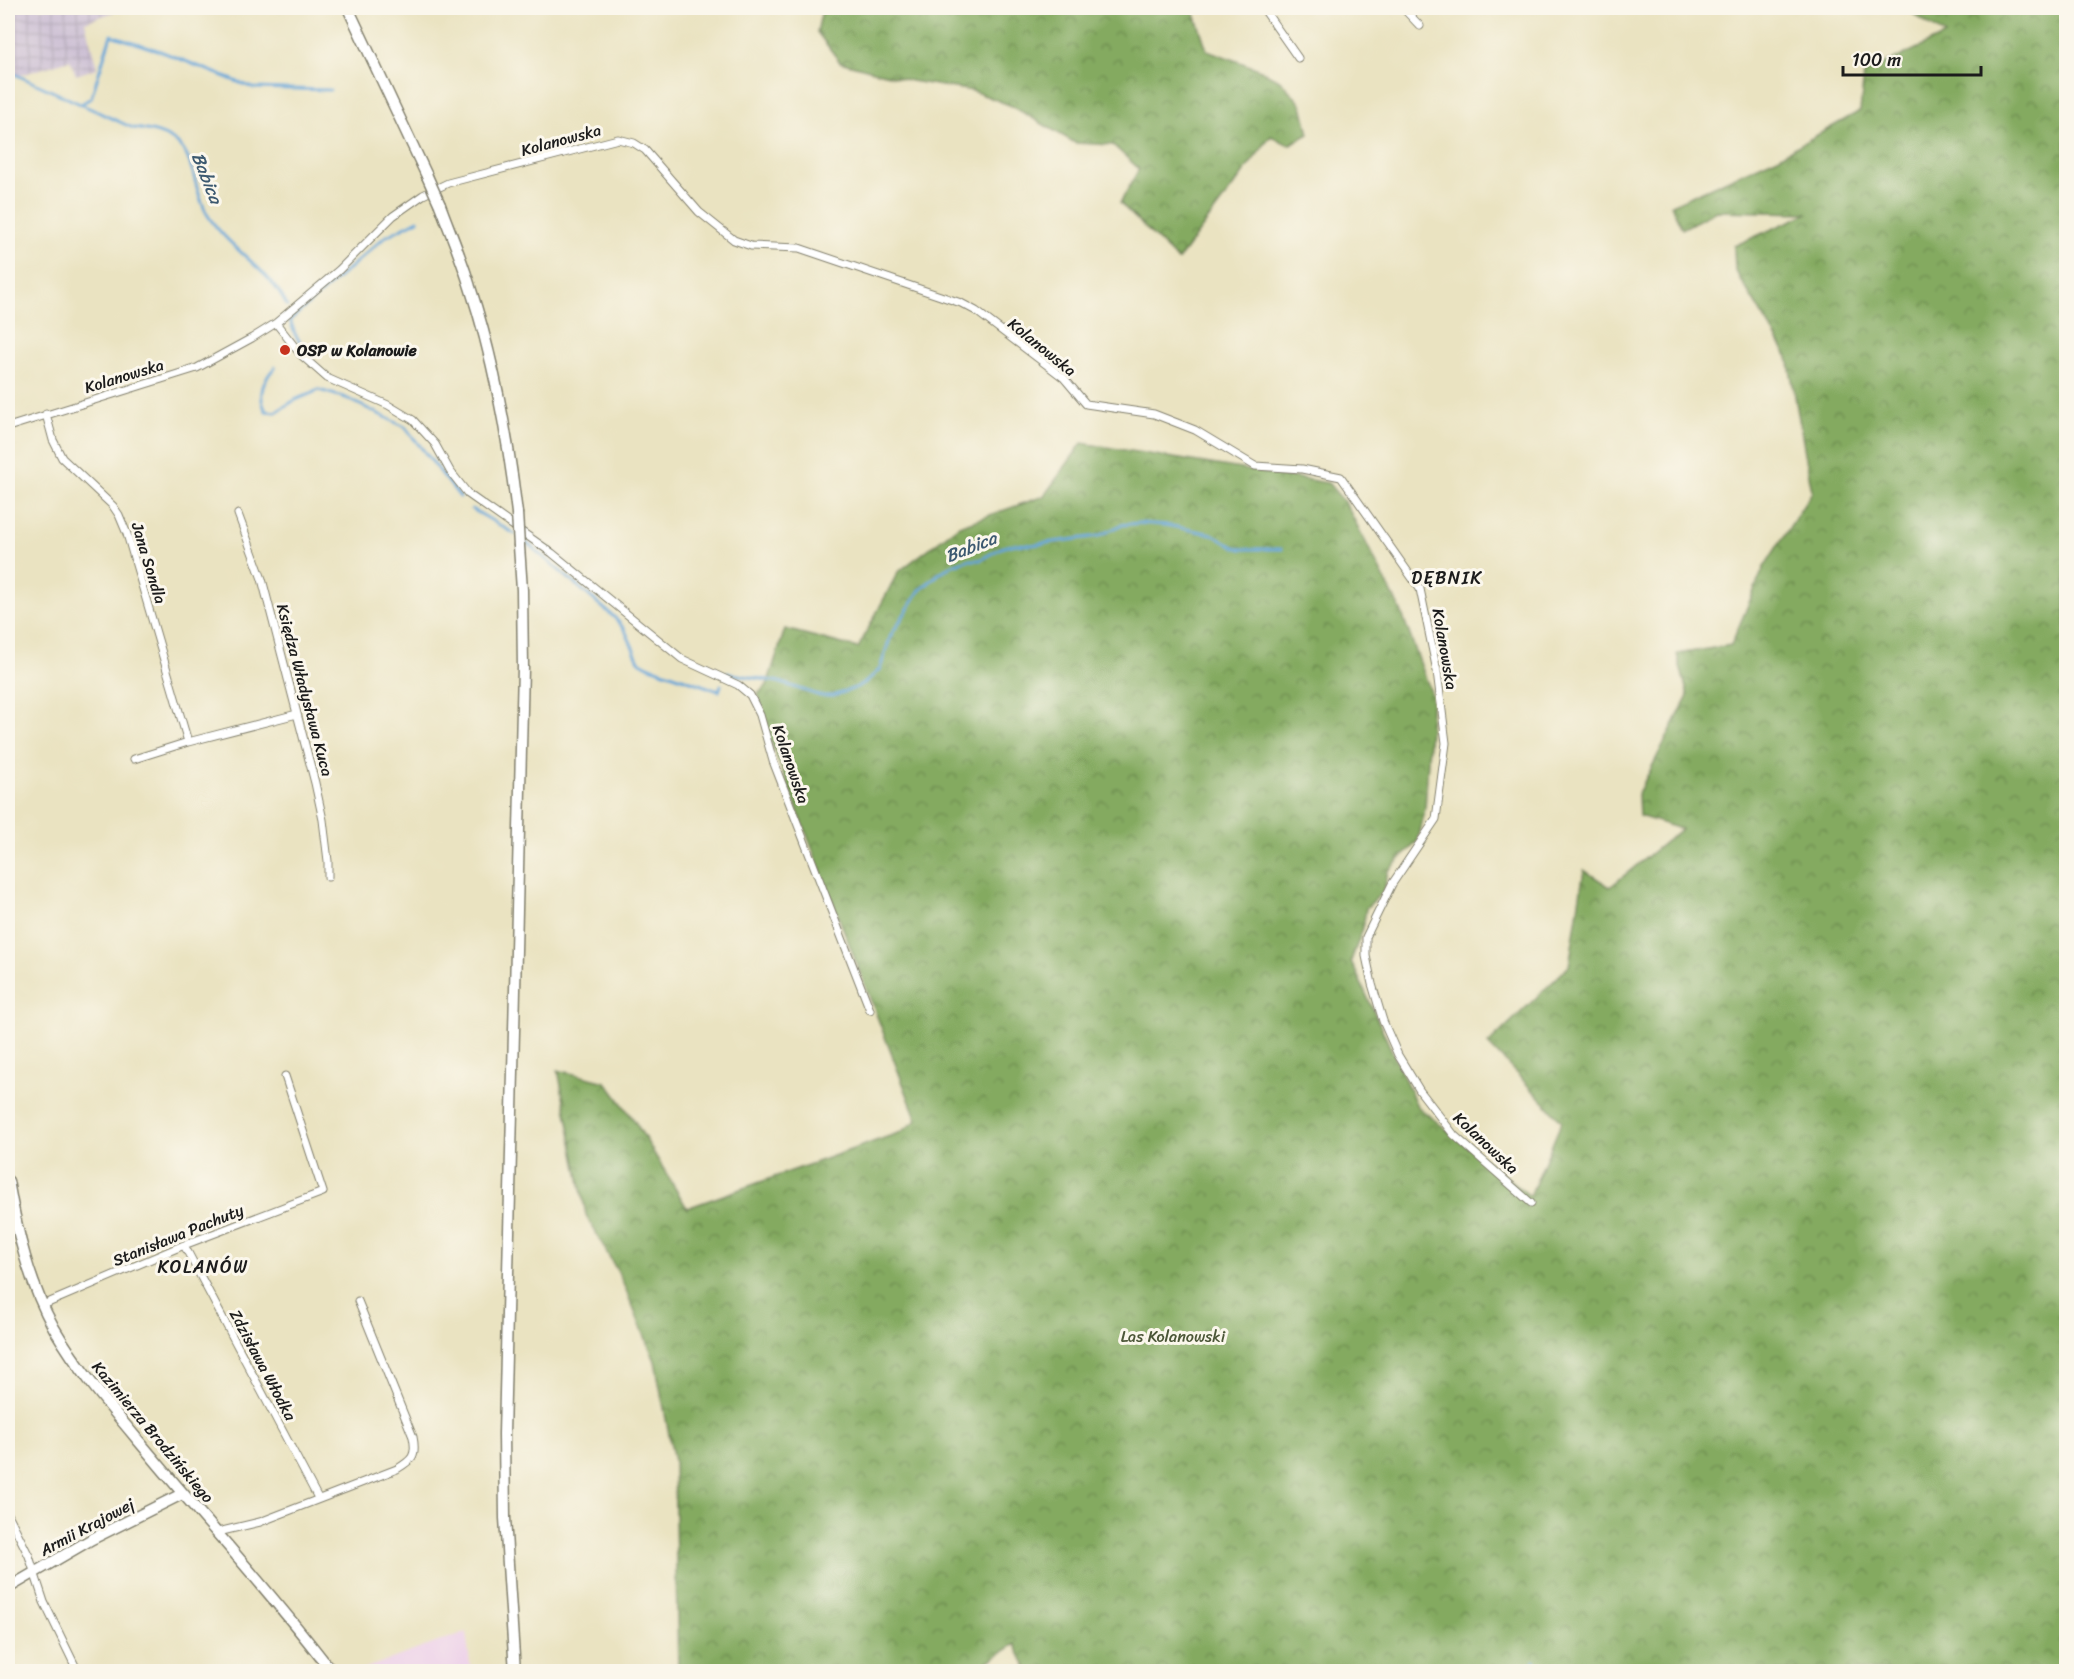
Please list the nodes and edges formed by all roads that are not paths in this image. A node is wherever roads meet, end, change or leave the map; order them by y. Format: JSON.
{"nodes":[{"id":1,"x":348,"y":8,"type":"edge"},
{"id":2,"x":1263,"y":8,"type":"edge"},
{"id":3,"x":1403,"y":8,"type":"edge"},
{"id":4,"x":1420,"y":26,"type":"dead end"},
{"id":5,"x":1298,"y":58,"type":"dead end"},
{"id":6,"x":276,"y":323,"type":"junction"},
{"id":7,"x":46,"y":414,"type":"junction"},
{"id":8,"x":8,"y":427,"type":"edge"},
{"id":9,"x":238,"y":514,"type":"dead end"},
{"id":10,"x":297,"y":714,"type":"junction"},
{"id":11,"x":188,"y":742,"type":"junction"},
{"id":12,"x":134,"y":759,"type":"dead end"},
{"id":13,"x":328,"y":877,"type":"dead end"},
{"id":14,"x":870,"y":1010,"type":"dead end"},
{"id":15,"x":285,"y":1076,"type":"dead end"},
{"id":16,"x":8,"y":1181,"type":"edge"},
{"id":17,"x":1531,"y":1203,"type":"dead end"},
{"id":18,"x":184,"y":1245,"type":"junction"},
{"id":19,"x":358,"y":1302,"type":"dead end"},
{"id":20,"x":43,"y":1305,"type":"junction"},
{"id":21,"x":182,"y":1494,"type":"junction"},
{"id":22,"x":318,"y":1498,"type":"junction"},
{"id":23,"x":8,"y":1514,"type":"edge"},
{"id":24,"x":218,"y":1532,"type":"junction"},
{"id":25,"x":34,"y":1573,"type":"junction"},
{"id":26,"x":8,"y":1588,"type":"edge"},
{"id":27,"x":78,"y":1671,"type":"edge"},
{"id":28,"x":332,"y":1671,"type":"edge"},
{"id":29,"x":517,"y":1671,"type":"edge"}],
"edges":[{"from":1,"to":29,"type":"main road","bridge":true},
{"from":2,"to":5,"type":"street"},
{"from":3,"to":4,"type":"street"},
{"from":6,"to":7,"type":"street","name":"Kolanowska"},
{"from":6,"to":14,"type":"street","name":"Kolanowska"},
{"from":6,"to":17,"type":"street","name":"Kolanowska"},
{"from":7,"to":8,"type":"street","name":"Kolanowska"},
{"from":7,"to":11,"type":"street","name":"Jana Sondla"},
{"from":9,"to":10,"type":"street","name":"Księdza Władysława Kuca"},
{"from":10,"to":11,"type":"street"},
{"from":10,"to":13,"type":"street","name":"Księdza Władysława Kuca"},
{"from":11,"to":12,"type":"street"},
{"from":15,"to":18,"type":"street","name":"Stanisława Pachuty"},
{"from":16,"to":20,"type":"main road","name":"Kazimierza Brodzińskiego"},
{"from":18,"to":20,"type":"street","name":"Stanisława Pachuty"},
{"from":18,"to":22,"type":"street","name":"Zdzisława Włodka"},
{"from":19,"to":22,"type":"street"},
{"from":20,"to":21,"type":"main road","name":"Kazimierza Brodzińskiego"},
{"from":21,"to":24,"type":"main road","name":"Kazimierza Brodzińskiego"},
{"from":21,"to":25,"type":"main road","name":"Armii Krajowej"},
{"from":22,"to":24,"type":"street"},
{"from":23,"to":25,"type":"street"},
{"from":24,"to":28,"type":"main road","name":"Kazimierza Brodzińskiego"},
{"from":25,"to":26,"type":"main road","name":"Armii Krajowej"},
{"from":25,"to":27,"type":"street"}]}
